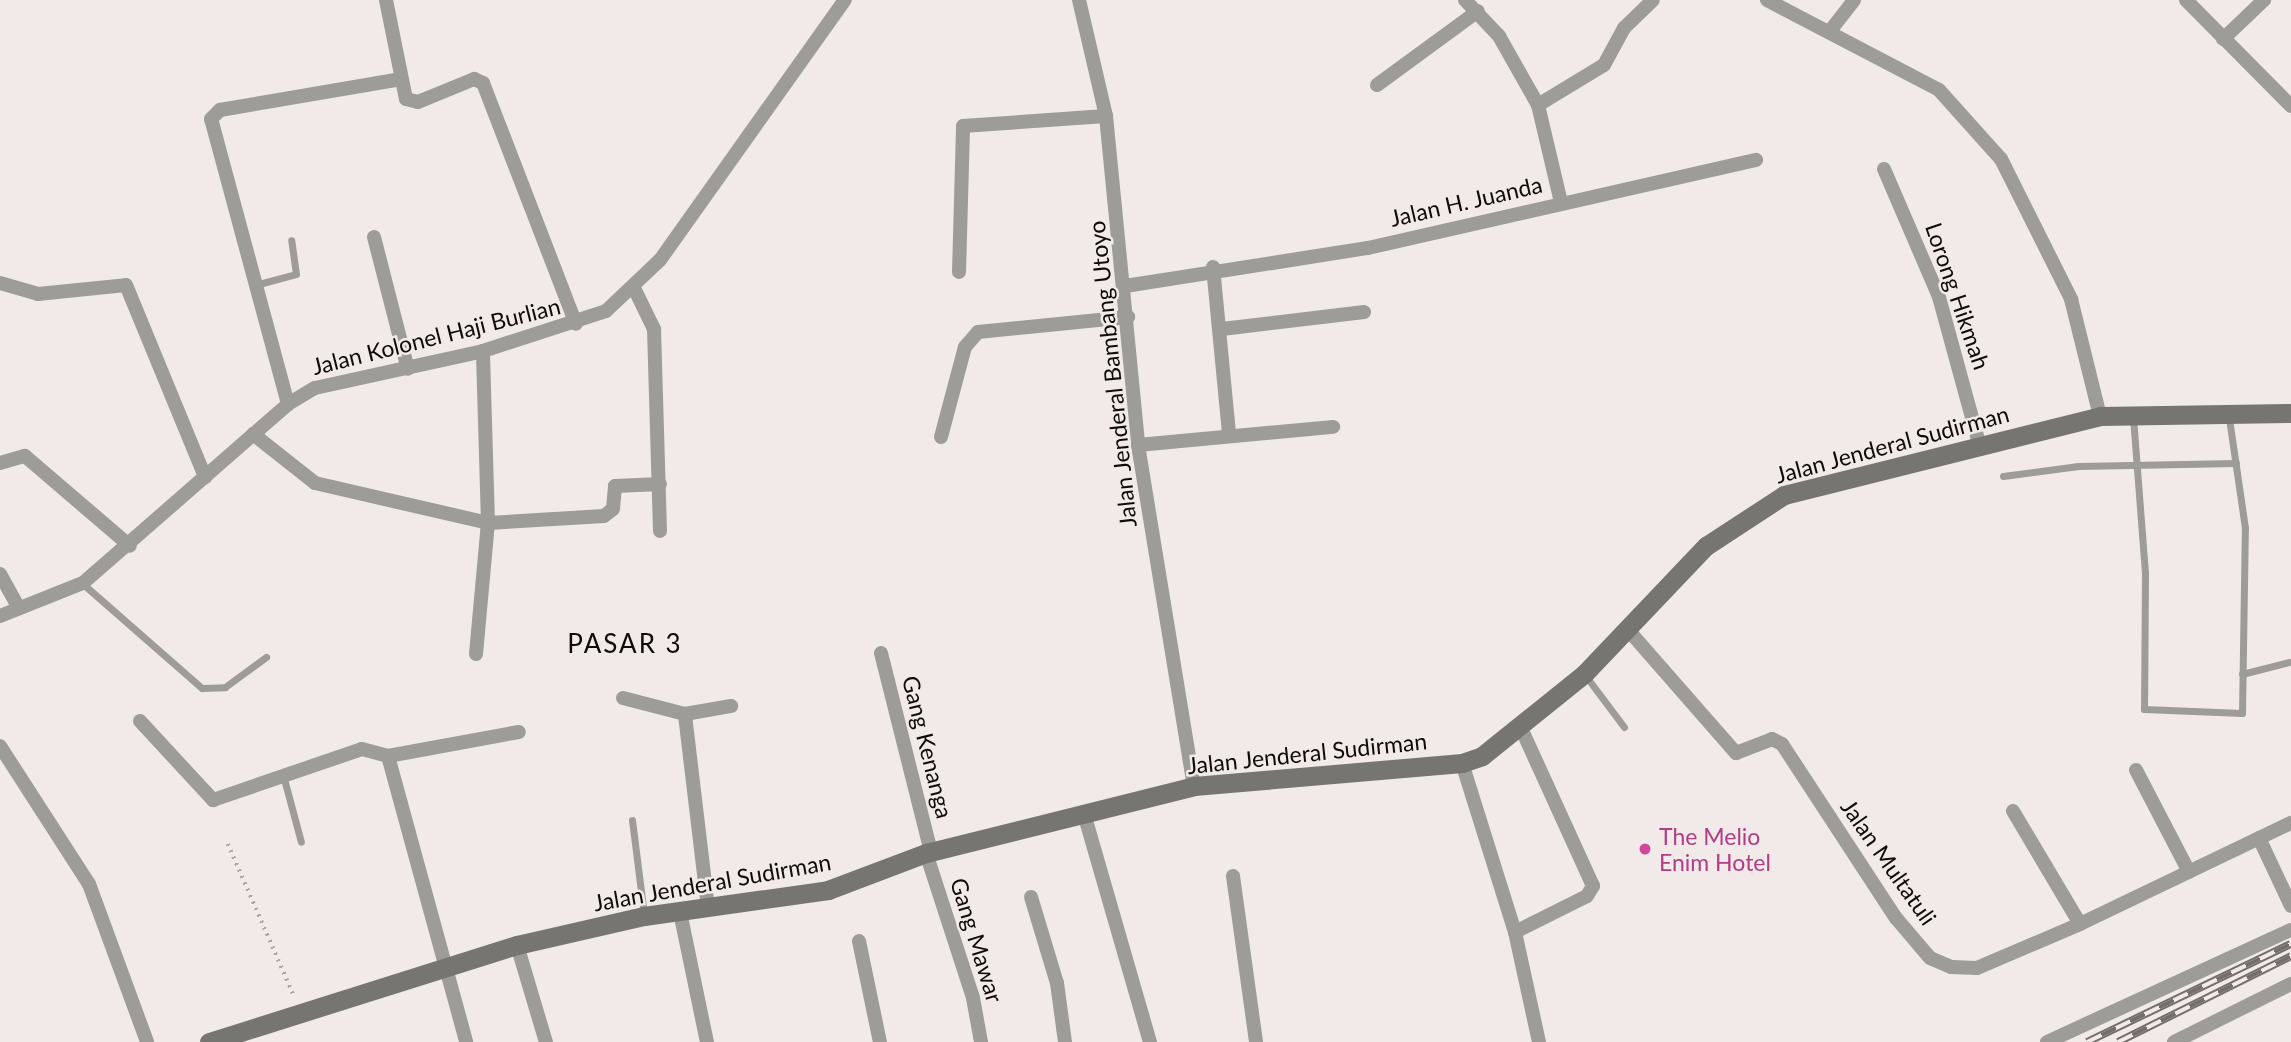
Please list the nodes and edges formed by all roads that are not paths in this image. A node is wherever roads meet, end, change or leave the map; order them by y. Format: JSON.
{"nodes":[{"id":1,"x":386,"y":0,"type":"edge"},
{"id":2,"x":845,"y":0,"type":"edge"},
{"id":3,"x":1079,"y":0,"type":"edge"},
{"id":4,"x":1465,"y":0,"type":"edge"},
{"id":5,"x":1653,"y":0,"type":"edge"},
{"id":6,"x":1767,"y":0,"type":"edge"},
{"id":7,"x":1854,"y":0,"type":"edge"},
{"id":8,"x":2186,"y":0,"type":"edge"},
{"id":9,"x":2264,"y":0,"type":"edge"},
{"id":10,"x":1478,"y":10,"type":"junction"},
{"id":11,"x":1830,"y":31,"type":"junction"},
{"id":12,"x":2223,"y":39,"type":"junction"},
{"id":13,"x":401,"y":79,"type":"junction"},
{"id":14,"x":1377,"y":85,"type":"dead end"},
{"id":15,"x":1538,"y":106,"type":"junction"},
{"id":16,"x":2291,"y":106,"type":"edge"},
{"id":17,"x":1106,"y":116,"type":"junction"},
{"id":18,"x":1756,"y":160,"type":"dead end"},
{"id":19,"x":1884,"y":169,"type":"dead end"},
{"id":20,"x":1561,"y":202,"type":"junction"},
{"id":21,"x":374,"y":237,"type":"dead end"},
{"id":22,"x":291,"y":240,"type":"dead end"},
{"id":23,"x":1213,"y":267,"type":"junction"},
{"id":24,"x":959,"y":272,"type":"dead end"},
{"id":25,"x":0,"y":283,"type":"edge"},
{"id":26,"x":255,"y":285,"type":"junction"},
{"id":27,"x":1125,"y":286,"type":"junction"},
{"id":28,"x":634,"y":288,"type":"junction"},
{"id":29,"x":1364,"y":312,"type":"dead end"},
{"id":30,"x":1128,"y":317,"type":"junction"},
{"id":31,"x":576,"y":324,"type":"junction"},
{"id":32,"x":1222,"y":329,"type":"junction"},
{"id":33,"x":483,"y":351,"type":"junction"},
{"id":34,"x":408,"y":369,"type":"junction"},
{"id":35,"x":288,"y":404,"type":"junction"},
{"id":36,"x":2291,"y":413,"type":"edge"},
{"id":37,"x":2100,"y":416,"type":"junction"},
{"id":38,"x":2133,"y":417,"type":"junction"},
{"id":39,"x":2229,"y":418,"type":"junction"},
{"id":40,"x":1333,"y":427,"type":"dead end"},
{"id":41,"x":1229,"y":433,"type":"junction"},
{"id":42,"x":253,"y":434,"type":"junction"},
{"id":43,"x":941,"y":437,"type":"dead end"},
{"id":44,"x":1979,"y":443,"type":"junction"},
{"id":45,"x":1138,"y":445,"type":"junction"},
{"id":46,"x":0,"y":463,"type":"edge"},
{"id":47,"x":2236,"y":463,"type":"junction"},
{"id":48,"x":2135,"y":464,"type":"junction"},
{"id":49,"x":2003,"y":476,"type":"dead end"},
{"id":50,"x":205,"y":477,"type":"junction"},
{"id":51,"x":660,"y":484,"type":"junction"},
{"id":52,"x":488,"y":523,"type":"junction"},
{"id":53,"x":660,"y":530,"type":"dead end"},
{"id":54,"x":130,"y":546,"type":"junction"},
{"id":55,"x":0,"y":574,"type":"edge"},
{"id":56,"x":83,"y":583,"type":"junction"},
{"id":57,"x":19,"y":608,"type":"junction"},
{"id":58,"x":0,"y":616,"type":"edge"},
{"id":59,"x":1630,"y":632,"type":"junction"},
{"id":60,"x":881,"y":653,"type":"dead end"},
{"id":61,"x":476,"y":654,"type":"dead end"},
{"id":62,"x":266,"y":657,"type":"dead end"},
{"id":63,"x":2289,"y":662,"type":"edge"},
{"id":64,"x":1584,"y":674,"type":"junction"},
{"id":65,"x":2242,"y":674,"type":"junction"},
{"id":66,"x":623,"y":698,"type":"dead end"},
{"id":67,"x":732,"y":706,"type":"dead end"},
{"id":68,"x":685,"y":714,"type":"junction"},
{"id":69,"x":140,"y":721,"type":"dead end"},
{"id":70,"x":1520,"y":726,"type":"junction"},
{"id":71,"x":1624,"y":727,"type":"dead end"},
{"id":72,"x":519,"y":732,"type":"dead end"},
{"id":73,"x":0,"y":746,"type":"edge"},
{"id":74,"x":388,"y":756,"type":"junction"},
{"id":75,"x":4,"y":762,"type":"edge"},
{"id":76,"x":1462,"y":763,"type":"junction"},
{"id":77,"x":2136,"y":770,"type":"dead end"},
{"id":78,"x":283,"y":774,"type":"junction"},
{"id":79,"x":1194,"y":786,"type":"junction"},
{"id":80,"x":2012,"y":811,"type":"dead end"},
{"id":81,"x":1086,"y":817,"type":"junction"},
{"id":82,"x":632,"y":820,"type":"dead end"},
{"id":83,"x":2291,"y":823,"type":"edge"},
{"id":84,"x":2259,"y":838,"type":"junction"},
{"id":85,"x":301,"y":842,"type":"dead end"},
{"id":86,"x":929,"y":852,"type":"junction"},
{"id":87,"x":2189,"y":873,"type":"junction"},
{"id":88,"x":1233,"y":876,"type":"dead end"},
{"id":89,"x":1031,"y":897,"type":"dead end"},
{"id":90,"x":2291,"y":906,"type":"edge"},
{"id":91,"x":708,"y":908,"type":"junction"},
{"id":92,"x":680,"y":912,"type":"junction"},
{"id":93,"x":644,"y":916,"type":"junction"},
{"id":94,"x":2080,"y":925,"type":"junction"},
{"id":95,"x":2291,"y":930,"type":"edge"},
{"id":96,"x":1515,"y":932,"type":"junction"},
{"id":97,"x":859,"y":941,"type":"dead end"},
{"id":98,"x":517,"y":945,"type":"junction"},
{"id":99,"x":445,"y":965,"type":"junction"},
{"id":100,"x":2291,"y":984,"type":"edge"},
{"id":101,"x":147,"y":1042,"type":"edge"},
{"id":102,"x":209,"y":1042,"type":"edge"},
{"id":103,"x":466,"y":1042,"type":"edge"},
{"id":104,"x":545,"y":1042,"type":"edge"},
{"id":105,"x":707,"y":1042,"type":"edge"},
{"id":106,"x":880,"y":1042,"type":"edge"},
{"id":107,"x":981,"y":1042,"type":"edge"},
{"id":108,"x":1065,"y":1042,"type":"edge"},
{"id":109,"x":1150,"y":1042,"type":"edge"},
{"id":110,"x":1256,"y":1042,"type":"edge"},
{"id":111,"x":1539,"y":1042,"type":"edge"},
{"id":112,"x":2047,"y":1042,"type":"edge"},
{"id":113,"x":2174,"y":1042,"type":"edge"}],
"edges":[{"from":1,"to":13,"type":"street"},
{"from":2,"to":28,"type":"street","name":"Jalan Kolonel Haji Burlian"},
{"from":3,"to":17,"type":"street","name":"Jalan Jenderal Bambang Utoyo"},
{"from":4,"to":10,"type":"street"},
{"from":5,"to":15,"type":"street"},
{"from":6,"to":11,"type":"street"},
{"from":7,"to":11,"type":"street"},
{"from":8,"to":12,"type":"street"},
{"from":9,"to":12,"type":"street"},
{"from":10,"to":14,"type":"street"},
{"from":10,"to":15,"type":"street","name":"Jalan H. Juanda"},
{"from":11,"to":37,"type":"street"},
{"from":12,"to":16,"type":"street"},
{"from":13,"to":26,"type":"street"},
{"from":13,"to":31,"type":"street"},
{"from":15,"to":20,"type":"street","name":"Jalan H. Juanda"},
{"from":17,"to":24,"type":"street"},
{"from":17,"to":27,"type":"street","name":"Jalan Jenderal Bambang Utoyo"},
{"from":18,"to":20,"type":"street"},
{"from":19,"to":44,"type":"street","name":"Lorong Hikmah"},
{"from":20,"to":23,"type":"street","name":"Jalan H. Juanda"},
{"from":21,"to":34,"type":"street"},
{"from":22,"to":26,"type":"lane"},
{"from":23,"to":27,"type":"street","name":"Jalan H. Juanda"},
{"from":23,"to":32,"type":"street"},
{"from":25,"to":50,"type":"street"},
{"from":26,"to":35,"type":"street"},
{"from":27,"to":30,"type":"street","name":"Jalan Jenderal Bambang Utoyo"},
{"from":28,"to":31,"type":"street","name":"Jalan Kolonel Haji Burlian"},
{"from":28,"to":51,"type":"street"},
{"from":29,"to":32,"type":"street"},
{"from":30,"to":43,"type":"street"},
{"from":30,"to":45,"type":"street","name":"Jalan Jenderal Bambang Utoyo"},
{"from":31,"to":33,"type":"street","name":"Jalan Kolonel Haji Burlian"},
{"from":32,"to":41,"type":"street"},
{"from":33,"to":34,"type":"street","name":"Jalan Kolonel Haji Burlian"},
{"from":33,"to":52,"type":"street"},
{"from":34,"to":35,"type":"street","name":"Jalan Kolonel Haji Burlian"},
{"from":35,"to":42,"type":"street","name":"Jalan Kolonel Haji Burlian"},
{"from":36,"to":39,"type":"main road","name":"Jalan Jenderal Sudirman"},
{"from":37,"to":38,"type":"main road","name":"Jalan Jenderal Sudirman"},
{"from":37,"to":44,"type":"main road","name":"Jalan Jenderal Sudirman"},
{"from":38,"to":39,"type":"main road","name":"Jalan Jenderal Sudirman"},
{"from":38,"to":48,"type":"lane"},
{"from":39,"to":47,"type":"lane"},
{"from":40,"to":41,"type":"street"},
{"from":41,"to":45,"type":"street"},
{"from":42,"to":50,"type":"street","name":"Jalan Kolonel Haji Burlian"},
{"from":42,"to":52,"type":"street"},
{"from":44,"to":59,"type":"main road","name":"Jalan Jenderal Sudirman"},
{"from":45,"to":79,"type":"street","name":"Jalan Jenderal Bambang Utoyo"},
{"from":46,"to":54,"type":"street"},
{"from":47,"to":48,"type":"lane"},
{"from":47,"to":65,"type":"lane"},
{"from":48,"to":49,"type":"lane"},
{"from":48,"to":65,"type":"lane"},
{"from":50,"to":54,"type":"street","name":"Jalan Kolonel Haji Burlian"},
{"from":51,"to":52,"type":"street"},
{"from":51,"to":53,"type":"street"},
{"from":52,"to":61,"type":"street"},
{"from":54,"to":56,"type":"street","name":"Jalan Kolonel Haji Burlian"},
{"from":55,"to":57,"type":"street"},
{"from":56,"to":57,"type":"street","name":"Jalan Kolonel Haji Burlian"},
{"from":56,"to":62,"type":"lane"},
{"from":57,"to":58,"type":"street","name":"Jalan Kolonel Haji Burlian"},
{"from":59,"to":64,"type":"main road","name":"Jalan Jenderal Sudirman"},
{"from":59,"to":94,"type":"street","name":"Jalan Multatuli"},
{"from":60,"to":86,"type":"street","name":"Gang Kenanga"},
{"from":63,"to":65,"type":"lane"},
{"from":64,"to":70,"type":"main road","name":"Jalan Jenderal Sudirman"},
{"from":64,"to":71,"type":"lane"},
{"from":66,"to":68,"type":"street"},
{"from":67,"to":68,"type":"street"},
{"from":68,"to":91,"type":"street"},
{"from":69,"to":78,"type":"street"},
{"from":70,"to":76,"type":"main road","name":"Jalan Jenderal Sudirman"},
{"from":70,"to":96,"type":"street"},
{"from":72,"to":74,"type":"street"},
{"from":73,"to":75,"type":"street"},
{"from":74,"to":78,"type":"street"},
{"from":74,"to":99,"type":"street"},
{"from":75,"to":101,"type":"street"},
{"from":76,"to":79,"type":"main road","name":"Jalan Jenderal Sudirman"},
{"from":76,"to":96,"type":"street"},
{"from":77,"to":87,"type":"street"},
{"from":78,"to":85,"type":"lane"},
{"from":79,"to":81,"type":"main road","name":"Jalan Jenderal Sudirman"},
{"from":80,"to":94,"type":"street"},
{"from":81,"to":86,"type":"main road","name":"Jalan Jenderal Sudirman"},
{"from":81,"to":109,"type":"street"},
{"from":82,"to":93,"type":"lane"},
{"from":83,"to":84,"type":"street","name":"Jalan Multatuli"},
{"from":84,"to":87,"type":"street","name":"Jalan Multatuli"},
{"from":84,"to":90,"type":"street"},
{"from":86,"to":91,"type":"main road","name":"Jalan Jenderal Sudirman"},
{"from":86,"to":107,"type":"street","name":"Gang Mawar"},
{"from":87,"to":94,"type":"street","name":"Jalan Multatuli"},
{"from":88,"to":110,"type":"street"},
{"from":89,"to":108,"type":"street"},
{"from":91,"to":92,"type":"main road","name":"Jalan Jenderal Sudirman"},
{"from":92,"to":93,"type":"main road","name":"Jalan Jenderal Sudirman"},
{"from":92,"to":105,"type":"street"},
{"from":93,"to":98,"type":"main road","name":"Jalan Jenderal Sudirman"},
{"from":95,"to":112,"type":"street"},
{"from":96,"to":111,"type":"street"},
{"from":97,"to":106,"type":"street"},
{"from":98,"to":99,"type":"main road","name":"Jalan Jenderal Sudirman"},
{"from":98,"to":104,"type":"street"},
{"from":99,"to":102,"type":"main road","name":"Jalan Jenderal Sudirman"},
{"from":99,"to":103,"type":"street"},
{"from":100,"to":113,"type":"street"}]}
